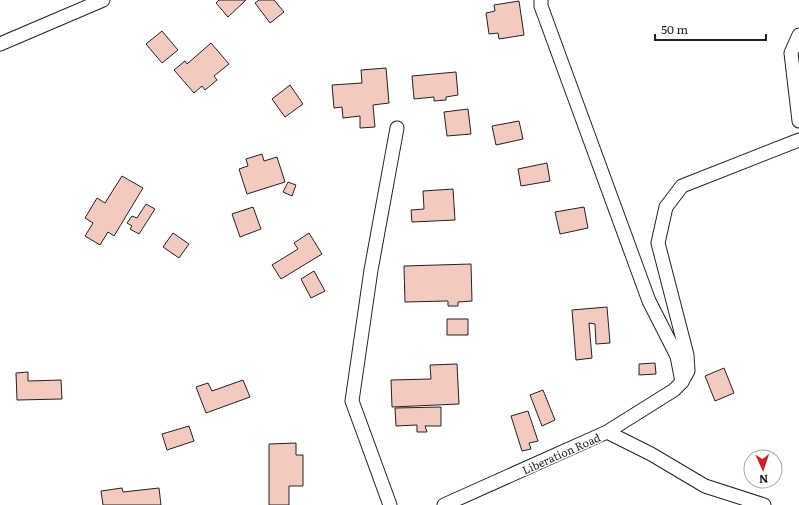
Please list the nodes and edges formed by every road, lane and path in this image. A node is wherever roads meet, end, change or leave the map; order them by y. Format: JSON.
{"nodes":[{"id":1,"x":103,"y":0,"type":"edge"},
{"id":2,"x":542,"y":0,"type":"edge"},
{"id":3,"x":799,"y":35,"type":"edge"},
{"id":4,"x":0,"y":44,"type":"edge"},
{"id":5,"x":799,"y":121,"type":"edge"},
{"id":6,"x":397,"y":128,"type":"dead end"},
{"id":7,"x":799,"y":140,"type":"edge"},
{"id":8,"x":682,"y":382,"type":"junction"},
{"id":9,"x":607,"y":432,"type":"junction"},
{"id":10,"x":390,"y":505,"type":"edge"},
{"id":11,"x":444,"y":505,"type":"edge"},
{"id":12,"x":764,"y":505,"type":"edge"}],
"edges":[{"from":1,"to":4,"type":"street"},
{"from":2,"to":8,"type":"street"},
{"from":3,"to":5,"type":"street"},
{"from":6,"to":10,"type":"street"},
{"from":7,"to":8,"type":"street"},
{"from":8,"to":9,"type":"street"},
{"from":9,"to":11,"type":"street","name":"Liberation Road"},
{"from":9,"to":12,"type":"street","name":"Liberation Road"}]}
